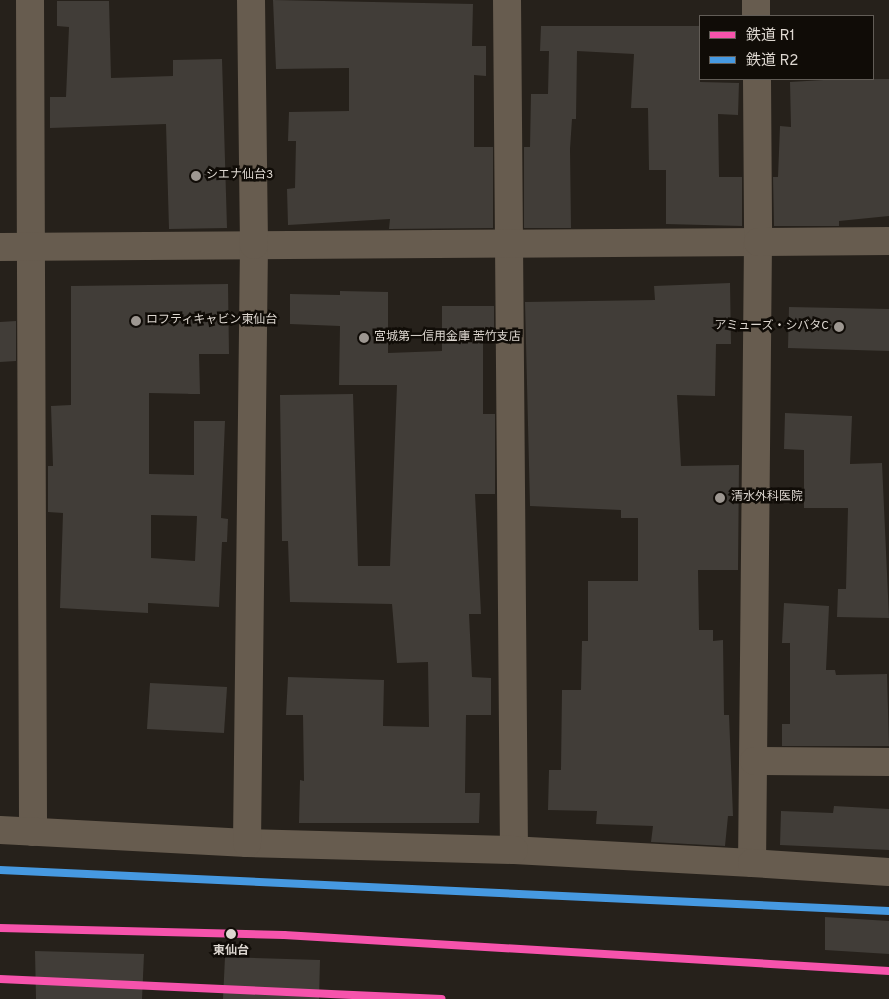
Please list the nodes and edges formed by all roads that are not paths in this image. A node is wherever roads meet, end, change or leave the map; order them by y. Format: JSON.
{"nodes":[{"id":1,"x":30,"y":0,"type":"edge"},
{"id":2,"x":251,"y":0,"type":"edge"},
{"id":3,"x":507,"y":0,"type":"edge"},
{"id":4,"x":756,"y":0,"type":"edge"},
{"id":5,"x":756,"y":15,"type":"edge"},
{"id":6,"x":757,"y":80,"type":"edge"},
{"id":7,"x":889,"y":241,"type":"edge"},
{"id":8,"x":758,"y":242,"type":"junction"},
{"id":9,"x":506,"y":243,"type":"junction"},
{"id":10,"x":254,"y":245,"type":"junction"},
{"id":11,"x":0,"y":247,"type":"edge"},
{"id":12,"x":33,"y":247,"type":"junction"},
{"id":13,"x":754,"y":762,"type":"junction"},
{"id":14,"x":889,"y":762,"type":"edge"},
{"id":15,"x":0,"y":830,"type":"edge"},
{"id":16,"x":33,"y":832,"type":"junction"},
{"id":17,"x":248,"y":843,"type":"junction"},
{"id":18,"x":514,"y":850,"type":"junction"},
{"id":19,"x":752,"y":863,"type":"junction"},
{"id":20,"x":889,"y":872,"type":"edge"}],
"edges":[{"from":1,"to":12,"type":"street"},
{"from":2,"to":10,"type":"street"},
{"from":3,"to":9,"type":"street"},
{"from":4,"to":5,"type":"street"},
{"from":6,"to":8,"type":"street"},
{"from":7,"to":8,"type":"street"},
{"from":8,"to":9,"type":"street"},
{"from":8,"to":13,"type":"street"},
{"from":9,"to":10,"type":"street"},
{"from":9,"to":18,"type":"street"},
{"from":10,"to":12,"type":"street"},
{"from":10,"to":17,"type":"street"},
{"from":11,"to":12,"type":"street"},
{"from":12,"to":16,"type":"street"},
{"from":13,"to":14,"type":"street"},
{"from":13,"to":19,"type":"street"},
{"from":15,"to":16,"type":"street"},
{"from":16,"to":17,"type":"street"},
{"from":17,"to":18,"type":"street"},
{"from":18,"to":19,"type":"street"},
{"from":19,"to":20,"type":"street"}]}
